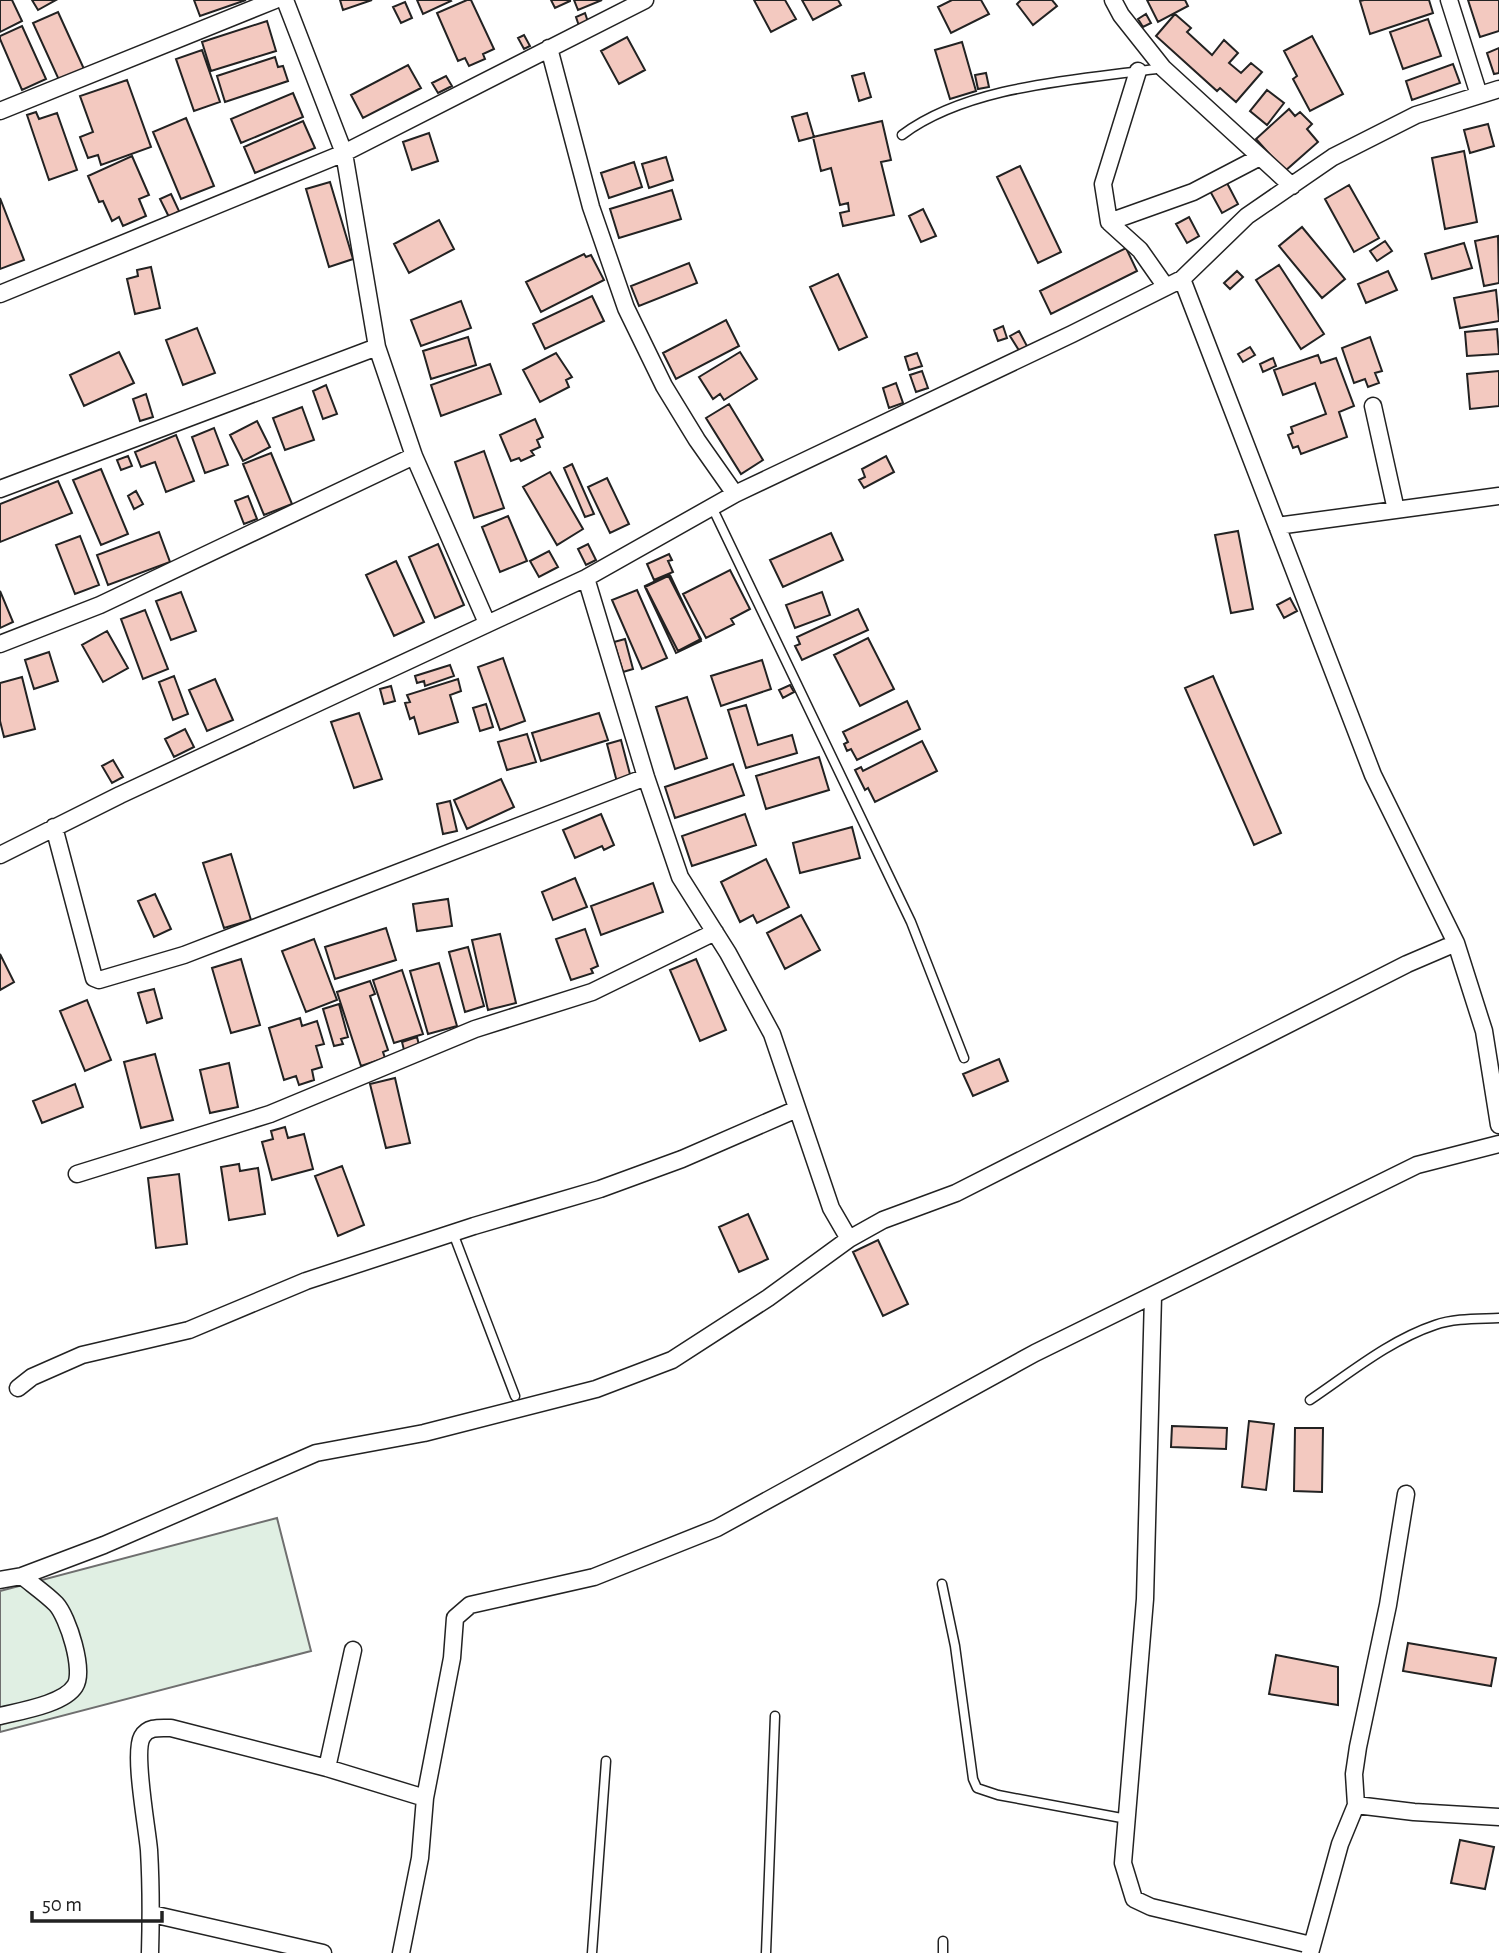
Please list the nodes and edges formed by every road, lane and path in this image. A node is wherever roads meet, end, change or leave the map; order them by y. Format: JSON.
{"nodes":[{"id":1,"x":275,"y":0,"type":"edge"},
{"id":2,"x":285,"y":0,"type":"edge"},
{"id":3,"x":645,"y":0,"type":"edge"},
{"id":4,"x":1113,"y":0,"type":"edge"},
{"id":5,"x":1449,"y":0,"type":"edge"},
{"id":6,"x":549,"y":48,"type":"junction"},
{"id":7,"x":1163,"y":68,"type":"junction"},
{"id":8,"x":1138,"y":71,"type":"junction"},
{"id":9,"x":1499,"y":89,"type":"edge"},
{"id":10,"x":1479,"y":95,"type":"junction"},
{"id":11,"x":0,"y":111,"type":"edge"},
{"id":12,"x":902,"y":135,"type":"dead end"},
{"id":13,"x":344,"y":153,"type":"junction"},
{"id":14,"x":1260,"y":158,"type":"junction"},
{"id":15,"x":1292,"y":186,"type":"junction"},
{"id":16,"x":1109,"y":222,"type":"junction"},
{"id":17,"x":1182,"y":278,"type":"junction"},
{"id":18,"x":1166,"y":287,"type":"junction"},
{"id":19,"x":0,"y":294,"type":"edge"},
{"id":20,"x":377,"y":347,"type":"junction"},
{"id":21,"x":1373,"y":406,"type":"dead end"},
{"id":22,"x":414,"y":456,"type":"junction"},
{"id":23,"x":0,"y":489,"type":"edge"},
{"id":24,"x":736,"y":494,"type":"junction"},
{"id":25,"x":1499,"y":496,"type":"edge"},
{"id":26,"x":712,"y":507,"type":"junction"},
{"id":27,"x":1396,"y":510,"type":"junction"},
{"id":28,"x":1277,"y":526,"type":"junction"},
{"id":29,"x":586,"y":578,"type":"junction"},
{"id":30,"x":487,"y":623,"type":"junction"},
{"id":31,"x":0,"y":644,"type":"edge"},
{"id":32,"x":646,"y":777,"type":"junction"},
{"id":33,"x":54,"y":827,"type":"junction"},
{"id":34,"x":0,"y":855,"type":"edge"},
{"id":35,"x":715,"y":932,"type":"junction"},
{"id":36,"x":1456,"y":943,"type":"junction"},
{"id":37,"x":1492,"y":1029,"type":"edge"},
{"id":38,"x":964,"y":1058,"type":"dead end"},
{"id":39,"x":797,"y":1108,"type":"junction"},
{"id":40,"x":1499,"y":1125,"type":"edge"},
{"id":41,"x":1499,"y":1144,"type":"edge"},
{"id":42,"x":76,"y":1174,"type":"dead end"},
{"id":43,"x":453,"y":1233,"type":"junction"},
{"id":44,"x":849,"y":1238,"type":"junction"},
{"id":45,"x":1153,"y":1296,"type":"junction"},
{"id":46,"x":1499,"y":1318,"type":"edge"},
{"id":47,"x":18,"y":1388,"type":"dead end"},
{"id":48,"x":515,"y":1396,"type":"dead end"},
{"id":49,"x":1310,"y":1400,"type":"dead end"},
{"id":50,"x":1406,"y":1494,"type":"dead end"},
{"id":51,"x":22,"y":1576,"type":"junction"},
{"id":52,"x":0,"y":1580,"type":"edge"},
{"id":53,"x":942,"y":1584,"type":"dead end"},
{"id":54,"x":353,"y":1650,"type":"dead end"},
{"id":55,"x":0,"y":1716,"type":"edge"},
{"id":56,"x":775,"y":1716,"type":"dead end"},
{"id":57,"x":606,"y":1761,"type":"dead end"},
{"id":58,"x":327,"y":1768,"type":"junction"},
{"id":59,"x":425,"y":1798,"type":"junction"},
{"id":60,"x":1356,"y":1804,"type":"junction"},
{"id":61,"x":1499,"y":1817,"type":"edge"},
{"id":62,"x":1126,"y":1819,"type":"junction"},
{"id":63,"x":152,"y":1914,"type":"junction"},
{"id":64,"x":943,"y":1941,"type":"dead end"},
{"id":65,"x":1310,"y":1949,"type":"edge"},
{"id":66,"x":150,"y":1953,"type":"edge"},
{"id":67,"x":323,"y":1953,"type":"edge"},
{"id":68,"x":401,"y":1953,"type":"edge"},
{"id":69,"x":592,"y":1953,"type":"edge"},
{"id":70,"x":766,"y":1953,"type":"edge"},
{"id":71,"x":943,"y":1953,"type":"edge"}],
"edges":[{"from":1,"to":11,"type":"street"},
{"from":2,"to":13,"type":"street"},
{"from":3,"to":6,"type":"street"},
{"from":4,"to":7,"type":"street"},
{"from":5,"to":10,"type":"street"},
{"from":6,"to":13,"type":"street"},
{"from":6,"to":24,"type":"street"},
{"from":7,"to":8,"type":"lane"},
{"from":7,"to":14,"type":"street"},
{"from":8,"to":12,"type":"lane"},
{"from":8,"to":16,"type":"street"},
{"from":9,"to":10,"type":"street"},
{"from":10,"to":15,"type":"street"},
{"from":13,"to":19,"type":"street"},
{"from":13,"to":20,"type":"street"},
{"from":14,"to":15,"type":"street"},
{"from":14,"to":16,"type":"street"},
{"from":15,"to":17,"type":"street"},
{"from":16,"to":18,"type":"street"},
{"from":17,"to":18,"type":"street"},
{"from":17,"to":28,"type":"street"},
{"from":18,"to":24,"type":"street"},
{"from":20,"to":22,"type":"street"},
{"from":20,"to":23,"type":"street"},
{"from":21,"to":27,"type":"street"},
{"from":22,"to":30,"type":"street"},
{"from":22,"to":31,"type":"street"},
{"from":24,"to":26,"type":"street"},
{"from":25,"to":27,"type":"street"},
{"from":26,"to":29,"type":"street"},
{"from":26,"to":38,"type":"lane"},
{"from":27,"to":28,"type":"street"},
{"from":28,"to":36,"type":"street"},
{"from":29,"to":30,"type":"street"},
{"from":29,"to":32,"type":"street"},
{"from":30,"to":33,"type":"street"},
{"from":32,"to":33,"type":"street"},
{"from":32,"to":35,"type":"street"},
{"from":33,"to":34,"type":"street"},
{"from":35,"to":39,"type":"street"},
{"from":35,"to":42,"type":"street"},
{"from":36,"to":37,"type":"street"},
{"from":36,"to":44,"type":"street"},
{"from":37,"to":40,"type":"street"},
{"from":39,"to":43,"type":"street"},
{"from":39,"to":44,"type":"street"},
{"from":41,"to":45,"type":"street"},
{"from":43,"to":47,"type":"street"},
{"from":43,"to":48,"type":"lane"},
{"from":44,"to":51,"type":"street"},
{"from":45,"to":59,"type":"street"},
{"from":45,"to":62,"type":"street"},
{"from":46,"to":49,"type":"lane"},
{"from":50,"to":60,"type":"street"},
{"from":51,"to":52,"type":"street"},
{"from":51,"to":55,"type":"street"},
{"from":53,"to":62,"type":"lane"},
{"from":54,"to":58,"type":"street"},
{"from":56,"to":70,"type":"lane"},
{"from":57,"to":69,"type":"lane"},
{"from":58,"to":59,"type":"street"},
{"from":58,"to":63,"type":"street"},
{"from":59,"to":68,"type":"street"},
{"from":60,"to":61,"type":"street"},
{"from":60,"to":65,"type":"street"},
{"from":62,"to":65,"type":"street"},
{"from":63,"to":66,"type":"street"},
{"from":63,"to":67,"type":"street"},
{"from":64,"to":71,"type":"lane"}]}
